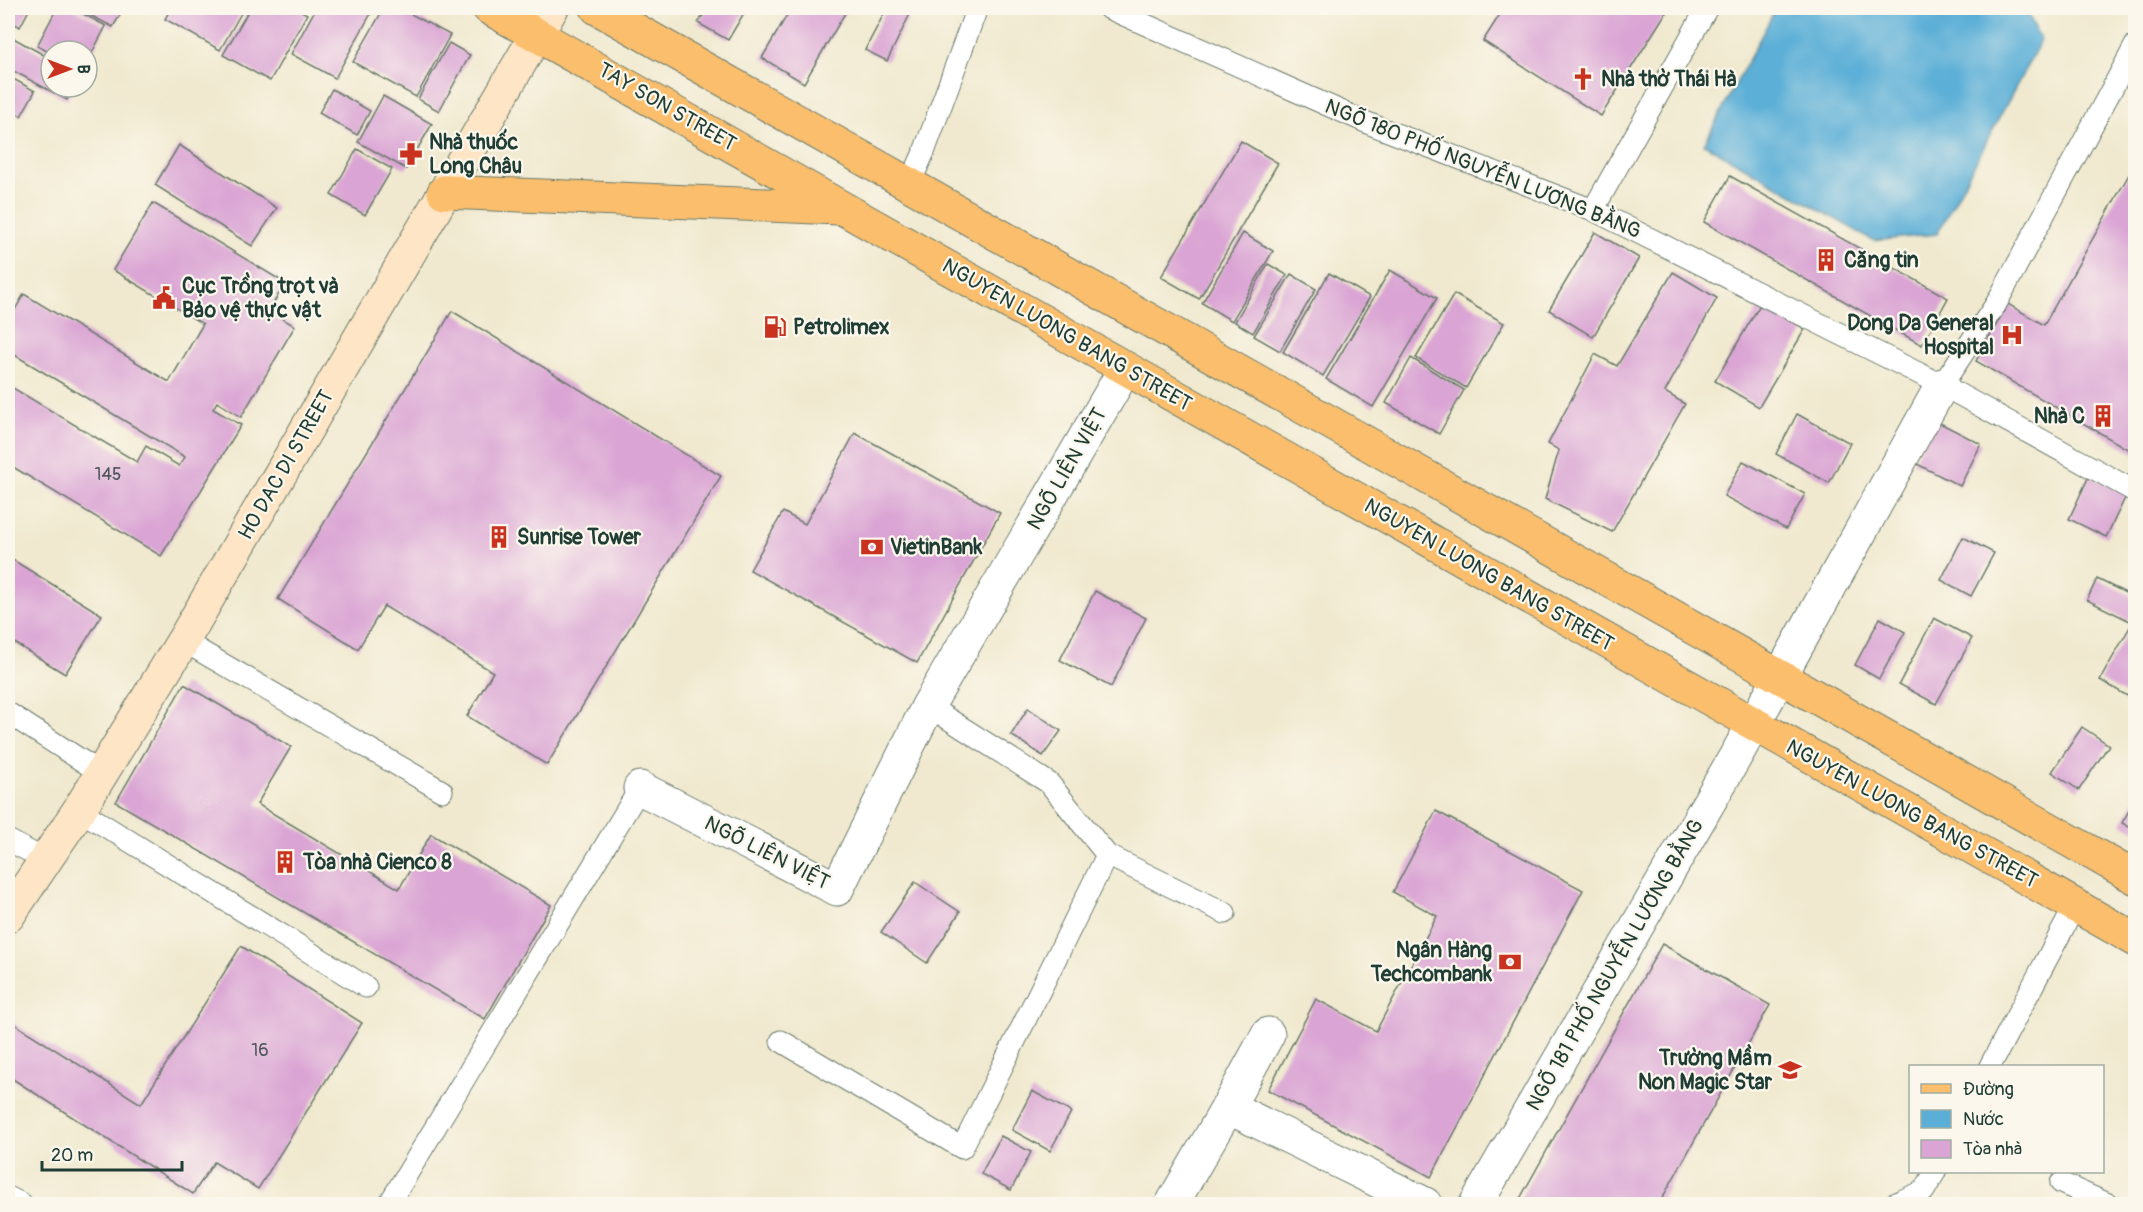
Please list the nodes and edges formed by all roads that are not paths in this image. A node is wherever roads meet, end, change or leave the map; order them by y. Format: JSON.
{"nodes":[{"id":1,"x":489,"y":8,"type":"edge"},
{"id":2,"x":597,"y":8,"type":"edge"},
{"id":3,"x":977,"y":8,"type":"edge"},
{"id":4,"x":1108,"y":8,"type":"edge"},
{"id":5,"x":1707,"y":8,"type":"edge"},
{"id":6,"x":545,"y":21,"type":"edge"},
{"id":7,"x":2136,"y":44,"type":"edge"},
{"id":8,"x":910,"y":183,"type":"junction"},
{"id":9,"x":444,"y":192,"type":"junction"},
{"id":10,"x":844,"y":208,"type":"junction"},
{"id":11,"x":1593,"y":210,"type":"junction"},
{"id":12,"x":1125,"y":369,"type":"junction"},
{"id":13,"x":1942,"y":385,"type":"junction"},
{"id":14,"x":2136,"y":492,"type":"edge"},
{"id":15,"x":183,"y":641,"type":"junction"},
{"id":16,"x":1779,"y":676,"type":"junction"},
{"id":17,"x":928,"y":706,"type":"junction"},
{"id":18,"x":8,"y":713,"type":"edge"},
{"id":19,"x":1752,"y":724,"type":"junction"},
{"id":20,"x":101,"y":773,"type":"junction"},
{"id":21,"x":640,"y":788,"type":"joint"},
{"id":22,"x":442,"y":791,"type":"dead end"},
{"id":23,"x":79,"y":810,"type":"junction"},
{"id":24,"x":8,"y":840,"type":"edge"},
{"id":25,"x":1107,"y":855,"type":"junction"},
{"id":26,"x":45,"y":860,"type":"junction"},
{"id":27,"x":2136,"y":878,"type":"edge"},
{"id":28,"x":2075,"y":906,"type":"junction"},
{"id":29,"x":1225,"y":913,"type":"dead end"},
{"id":30,"x":8,"y":916,"type":"edge"},
{"id":31,"x":2136,"y":940,"type":"edge"},
{"id":32,"x":366,"y":987,"type":"dead end"},
{"id":33,"x":1268,"y":1034,"type":"dead end"},
{"id":34,"x":781,"y":1041,"type":"dead end"},
{"id":35,"x":1991,"y":1065,"type":"edge"},
{"id":36,"x":1228,"y":1107,"type":"junction"},
{"id":37,"x":1934,"y":1173,"type":"edge"},
{"id":38,"x":2061,"y":1183,"type":"dead end"},
{"id":39,"x":8,"y":1197,"type":"edge"},
{"id":40,"x":1922,"y":1198,"type":"edge"},
{"id":41,"x":22,"y":1204,"type":"edge"},
{"id":42,"x":389,"y":1204,"type":"edge"},
{"id":43,"x":1172,"y":1204,"type":"edge"},
{"id":44,"x":1425,"y":1204,"type":"edge"},
{"id":45,"x":1476,"y":1204,"type":"edge"},
{"id":46,"x":1894,"y":1204,"type":"edge"},
{"id":47,"x":2108,"y":1204,"type":"edge"}],
"edges":[{"from":1,"to":6,"type":"main road","name":"TAY SON STREET"},
{"from":2,"to":8,"type":"main road"},
{"from":3,"to":8,"type":"lane"},
{"from":4,"to":11,"type":"lane","name":"NGÕ 180 PHỐ NGUYỄN LƯƠNG BẰNG"},
{"from":5,"to":11,"type":"lane"},
{"from":6,"to":9,"type":"street","name":"HO DAC DI STREET"},
{"from":6,"to":10,"type":"main road","name":"TAY SON STREET"},
{"from":7,"to":13,"type":"lane"},
{"from":8,"to":16,"type":"main road"},
{"from":9,"to":10,"type":"main road"},
{"from":9,"to":15,"type":"street","name":"HO DAC DI STREET"},
{"from":10,"to":12,"type":"main road","name":"NGUYEN LUONG BANG STREET"},
{"from":11,"to":13,"type":"lane","name":"NGÕ 180 PHỐ NGUYỄN LƯƠNG BẰNG"},
{"from":12,"to":17,"type":"street","name":"NGÕ LIÊN VIỆT"},
{"from":12,"to":19,"type":"main road","name":"NGUYEN LUONG BANG STREET"},
{"from":13,"to":14,"type":"lane","name":"NGÕ 180 PHỐ NGUYỄN LƯƠNG BẰNG"},
{"from":13,"to":16,"type":"street"},
{"from":15,"to":20,"type":"street","name":"HO DAC DI STREET"},
{"from":15,"to":22,"type":"lane"},
{"from":16,"to":19,"type":"street","name":"NGÕ 181 PHỐ NGUYỄN LƯƠNG BẰNG"},
{"from":16,"to":27,"type":"main road"},
{"from":17,"to":21,"type":"street","name":"NGÕ LIÊN VIỆT"},
{"from":17,"to":25,"type":"lane"},
{"from":18,"to":20,"type":"lane"},
{"from":19,"to":28,"type":"main road","name":"NGUYEN LUONG BANG STREET"},
{"from":19,"to":45,"type":"street","name":"NGÕ 181 PHỐ NGUYỄN LƯƠNG BẰNG"},
{"from":20,"to":23,"type":"street","name":"HO DAC DI STREET"},
{"from":21,"to":42,"type":"lane","name":"NGÕ LIÊN VIỆT"},
{"from":23,"to":26,"type":"street","name":"HO DAC DI STREET"},
{"from":23,"to":32,"type":"lane"},
{"from":24,"to":26,"type":"lane"},
{"from":25,"to":29,"type":"lane"},
{"from":25,"to":34,"type":"lane"},
{"from":26,"to":30,"type":"street","name":"HO DAC DI STREET"},
{"from":28,"to":31,"type":"main road","name":"NGUYEN LUONG BANG STREET"},
{"from":28,"to":35,"type":"lane"},
{"from":33,"to":36,"type":"street"},
{"from":36,"to":43,"type":"street"},
{"from":36,"to":44,"type":"street"},
{"from":37,"to":40,"type":"lane"},
{"from":38,"to":47,"type":"lane"},
{"from":39,"to":41,"type":"lane"},
{"from":40,"to":46,"type":"lane"}]}
